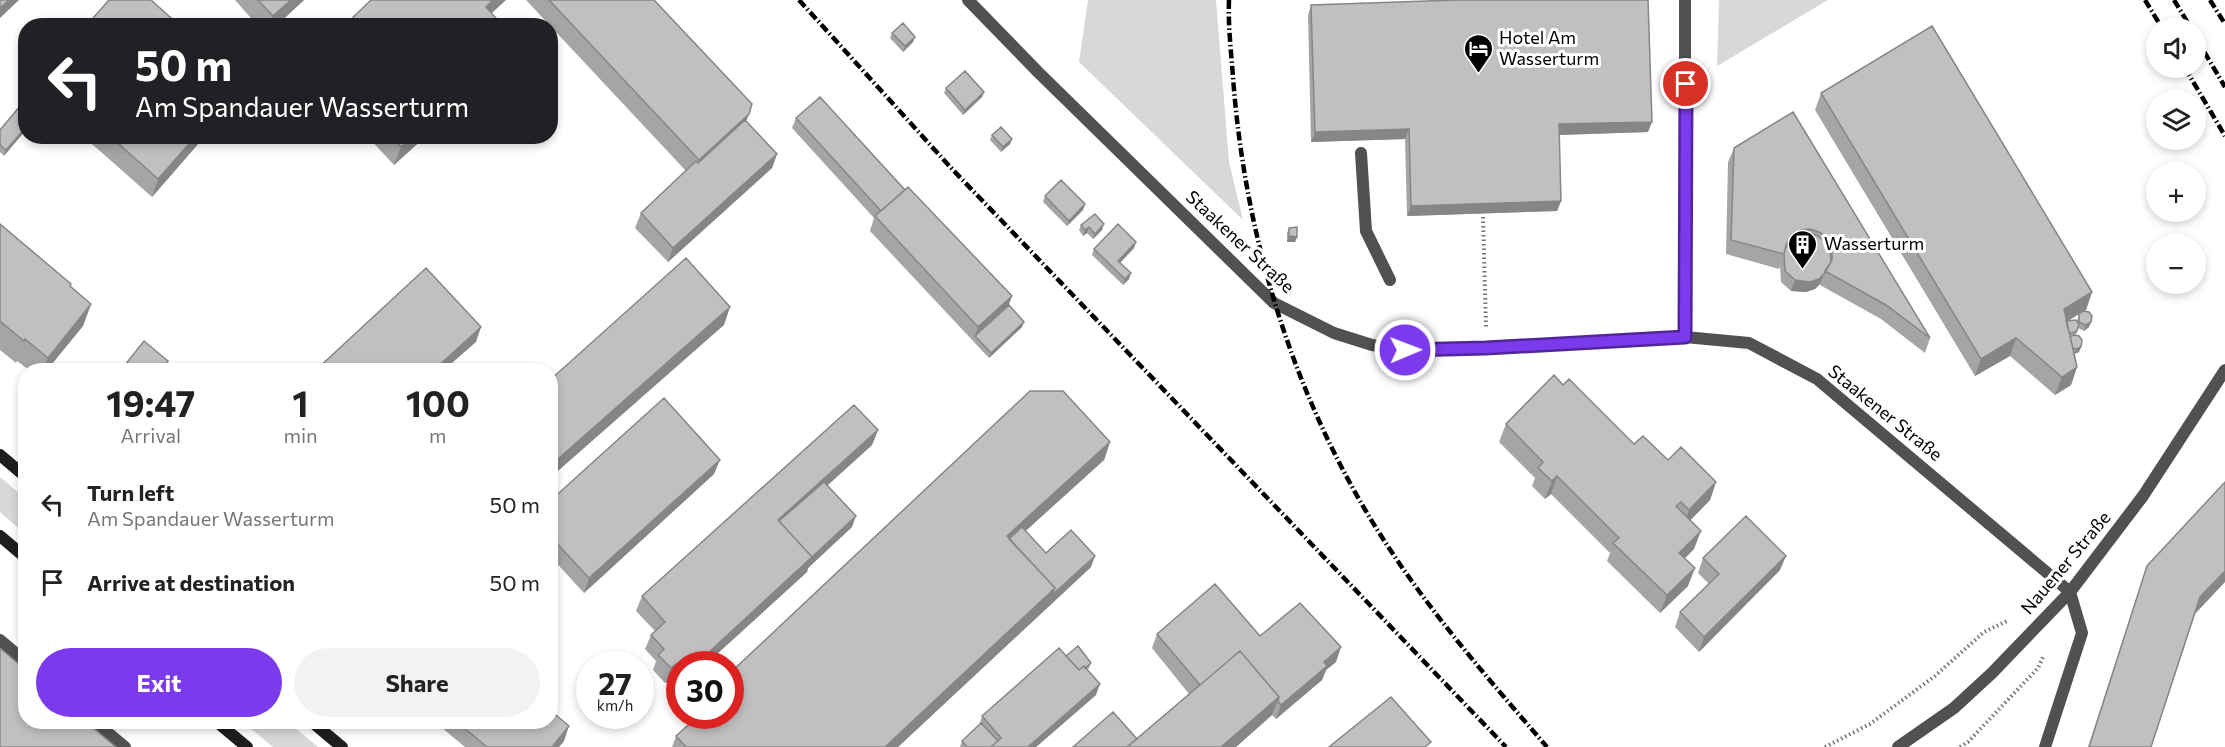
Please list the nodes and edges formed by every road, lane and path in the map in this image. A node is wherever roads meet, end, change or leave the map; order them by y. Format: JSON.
{"nodes":[{"id":1,"x":968,"y":0,"type":"edge"},
{"id":2,"x":1685,"y":0,"type":"edge"},
{"id":3,"x":1361,"y":153,"type":"dead end"},
{"id":4,"x":1483,"y":218,"type":"edge"},
{"id":5,"x":1390,"y":280,"type":"dead end"},
{"id":6,"x":1685,"y":337,"type":"junction"},
{"id":7,"x":1486,"y":348,"type":"junction"},
{"id":8,"x":2225,"y":370,"type":"edge"},
{"id":9,"x":0,"y":455,"type":"edge"},
{"id":10,"x":18,"y":470,"type":"edge"},
{"id":11,"x":0,"y":536,"type":"edge"},
{"id":12,"x":18,"y":551,"type":"edge"},
{"id":13,"x":2070,"y":592,"type":"junction"},
{"id":14,"x":2016,"y":617,"type":"dead end"},
{"id":15,"x":0,"y":640,"type":"edge"},
{"id":16,"x":18,"y":655,"type":"edge"},
{"id":17,"x":103,"y":729,"type":"edge"},
{"id":18,"x":225,"y":729,"type":"edge"},
{"id":19,"x":320,"y":729,"type":"edge"},
{"id":20,"x":124,"y":747,"type":"edge"},
{"id":21,"x":247,"y":747,"type":"edge"},
{"id":22,"x":342,"y":747,"type":"edge"},
{"id":23,"x":1825,"y":747,"type":"edge"},
{"id":24,"x":1898,"y":747,"type":"edge"},
{"id":25,"x":2045,"y":747,"type":"edge"}],
"edges":[{"from":1,"to":7,"type":"street","name":"Staakener Straße"},
{"from":2,"to":6,"type":"street"},
{"from":3,"to":5,"type":"street"},
{"from":4,"to":7,"type":"path"},
{"from":6,"to":7,"type":"street","name":"Staakener Straße"},
{"from":6,"to":13,"type":"street","name":"Staakener Straße"},
{"from":8,"to":13,"type":"street","name":"Nauener Straße"},
{"from":9,"to":10,"type":"main road"},
{"from":11,"to":12,"type":"main road"},
{"from":13,"to":24,"type":"street","name":"Nauener Straße"},
{"from":13,"to":25,"type":"street"},
{"from":14,"to":23,"type":"path"},
{"from":15,"to":16,"type":"street"},
{"from":17,"to":20,"type":"street"},
{"from":18,"to":21,"type":"main road"},
{"from":19,"to":22,"type":"main road"}]}
